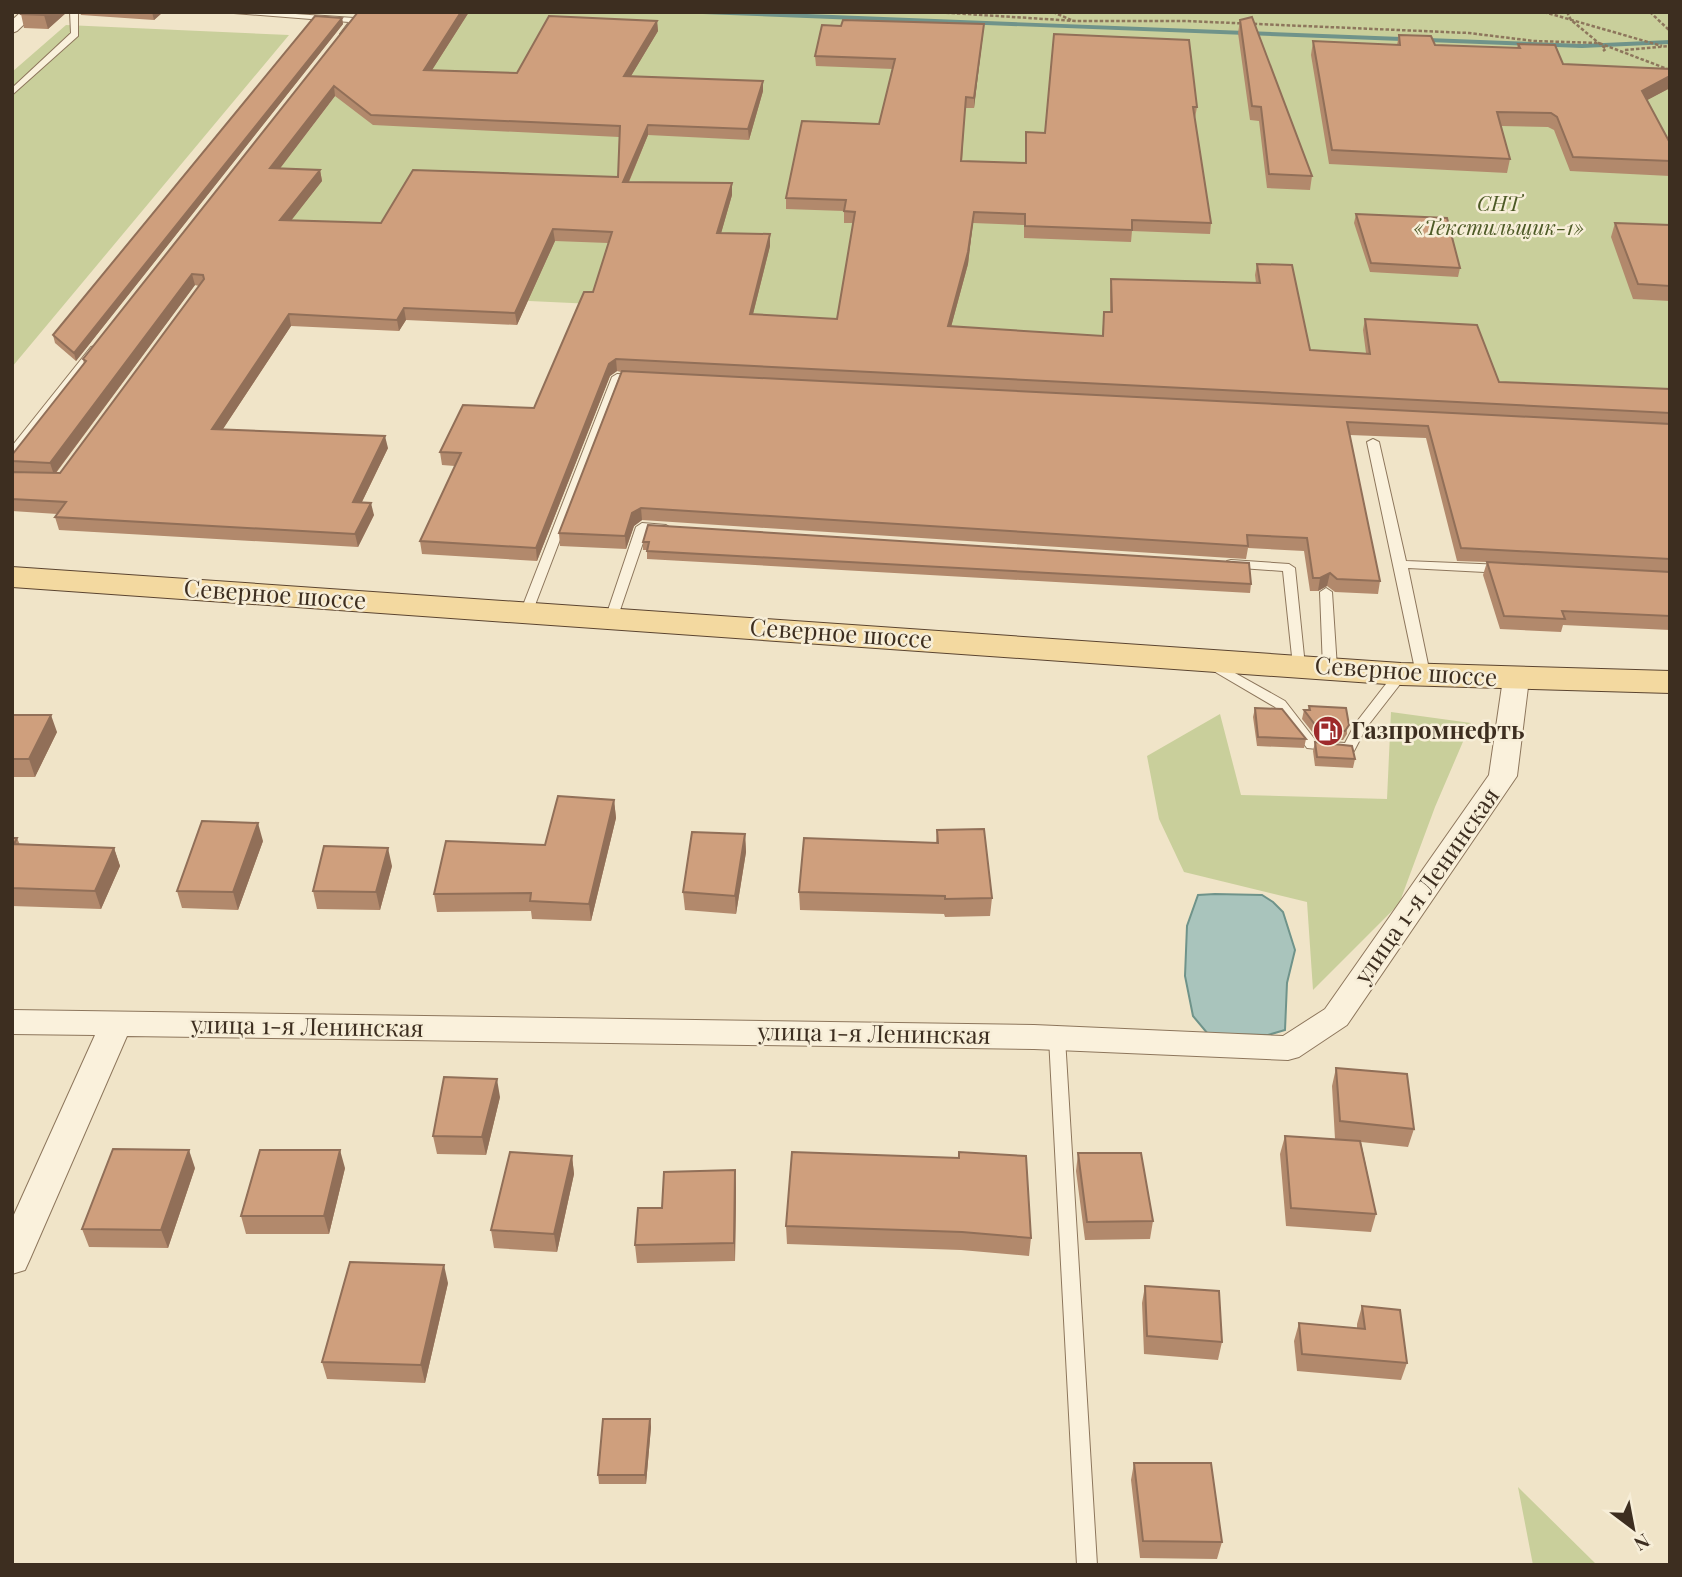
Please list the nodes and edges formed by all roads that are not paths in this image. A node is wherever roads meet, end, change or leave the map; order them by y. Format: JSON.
{"nodes":[{"id":1,"x":30,"y":12,"type":"edge"},
{"id":2,"x":74,"y":12,"type":"edge"},
{"id":3,"x":225,"y":12,"type":"edge"},
{"id":4,"x":12,"y":27,"type":"edge"},
{"id":5,"x":334,"y":46,"type":"edge"},
{"id":6,"x":12,"y":93,"type":"edge"},
{"id":7,"x":105,"y":336,"type":"edge"},
{"id":8,"x":644,"y":378,"type":"edge"},
{"id":9,"x":1373,"y":442,"type":"dead end"},
{"id":10,"x":12,"y":454,"type":"edge"},
{"id":11,"x":684,"y":530,"type":"edge"},
{"id":12,"x":1220,"y":564,"type":"edge"},
{"id":13,"x":1401,"y":564,"type":"junction"},
{"id":14,"x":1522,"y":570,"type":"edge"},
{"id":15,"x":12,"y":577,"type":"edge"},
{"id":16,"x":1326,"y":592,"type":"edge"},
{"id":17,"x":526,"y":613,"type":"junction"},
{"id":18,"x":611,"y":618,"type":"junction"},
{"id":19,"x":1202,"y":659,"type":"junction"},
{"id":20,"x":1314,"y":667,"type":"junction"},
{"id":21,"x":1412,"y":674,"type":"junction"},
{"id":22,"x":1516,"y":679,"type":"junction"},
{"id":23,"x":1670,"y":682,"type":"edge"},
{"id":24,"x":12,"y":1023,"type":"edge"},
{"id":25,"x":116,"y":1024,"type":"junction"},
{"id":26,"x":1058,"y":1038,"type":"junction"},
{"id":27,"x":12,"y":1259,"type":"edge"},
{"id":28,"x":1087,"y":1565,"type":"edge"}],
"edges":[{"from":1,"to":4,"type":"street"},
{"from":2,"to":6,"type":"lane"},
{"from":3,"to":5,"type":"lane"},
{"from":7,"to":10,"type":"lane"},
{"from":8,"to":17,"type":"lane"},
{"from":9,"to":13,"type":"lane"},
{"from":11,"to":18,"type":"lane"},
{"from":12,"to":20,"type":"lane"},
{"from":13,"to":14,"type":"lane"},
{"from":13,"to":21,"type":"lane"},
{"from":15,"to":17,"type":"main road","name":"Северное шоссе"},
{"from":16,"to":20,"type":"lane"},
{"from":17,"to":18,"type":"main road","name":"Северное шоссе"},
{"from":18,"to":19,"type":"main road","name":"Северное шоссе"},
{"from":19,"to":20,"type":"main road","name":"Северное шоссе"},
{"from":19,"to":21,"type":"lane"},
{"from":20,"to":21,"type":"main road","name":"Северное шоссе"},
{"from":21,"to":22,"type":"main road","name":"Северное шоссе"},
{"from":22,"to":23,"type":"main road","name":"Северное шоссе"},
{"from":22,"to":26,"type":"street","name":"улица 1-я Ленинская"},
{"from":24,"to":25,"type":"street","name":"улица 1-я Ленинская"},
{"from":25,"to":26,"type":"street","name":"улица 1-я Ленинская"},
{"from":25,"to":27,"type":"street"},
{"from":26,"to":28,"type":"lane"}]}
